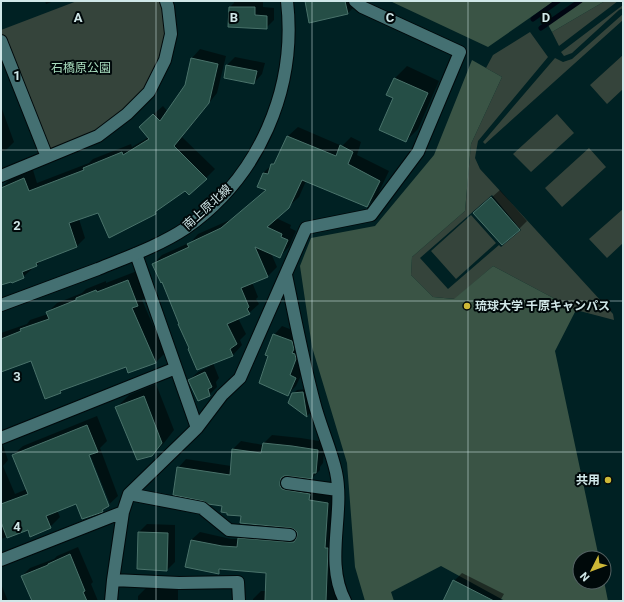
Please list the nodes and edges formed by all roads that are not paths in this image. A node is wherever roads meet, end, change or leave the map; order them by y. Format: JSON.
{"nodes":[{"id":1,"x":166,"y":1,"type":"edge"},
{"id":2,"x":287,"y":1,"type":"edge"},
{"id":3,"x":355,"y":1,"type":"edge"},
{"id":4,"x":1,"y":41,"type":"edge"},
{"id":5,"x":47,"y":157,"type":"junction"},
{"id":6,"x":1,"y":176,"type":"edge"},
{"id":7,"x":136,"y":254,"type":"junction"},
{"id":8,"x":286,"y":275,"type":"junction"},
{"id":9,"x":1,"y":305,"type":"edge"},
{"id":10,"x":176,"y":368,"type":"junction"},
{"id":11,"x":197,"y":428,"type":"junction"},
{"id":12,"x":1,"y":438,"type":"edge"},
{"id":13,"x":287,"y":483,"type":"dead end"},
{"id":14,"x":338,"y":490,"type":"junction"},
{"id":15,"x":129,"y":494,"type":"junction"},
{"id":16,"x":123,"y":512,"type":"junction"},
{"id":17,"x":290,"y":535,"type":"dead end"},
{"id":18,"x":1,"y":560,"type":"edge"},
{"id":19,"x":113,"y":580,"type":"junction"},
{"id":20,"x":111,"y":601,"type":"edge"},
{"id":21,"x":239,"y":601,"type":"edge"},
{"id":22,"x":345,"y":601,"type":"edge"}],
"edges":[{"from":1,"to":5,"type":"street"},
{"from":2,"to":7,"type":"street","name":"南上原北線"},
{"from":3,"to":8,"type":"street"},
{"from":4,"to":5,"type":"street"},
{"from":5,"to":6,"type":"street"},
{"from":7,"to":9,"type":"street","name":"南上原北線"},
{"from":7,"to":10,"type":"street"},
{"from":8,"to":11,"type":"street"},
{"from":8,"to":14,"type":"street"},
{"from":10,"to":11,"type":"street"},
{"from":10,"to":12,"type":"street"},
{"from":11,"to":15,"type":"street"},
{"from":13,"to":14,"type":"street"},
{"from":14,"to":22,"type":"street"},
{"from":15,"to":16,"type":"street"},
{"from":15,"to":17,"type":"street"},
{"from":16,"to":18,"type":"street"},
{"from":16,"to":19,"type":"street"},
{"from":19,"to":20,"type":"street"},
{"from":19,"to":21,"type":"street"}]}
